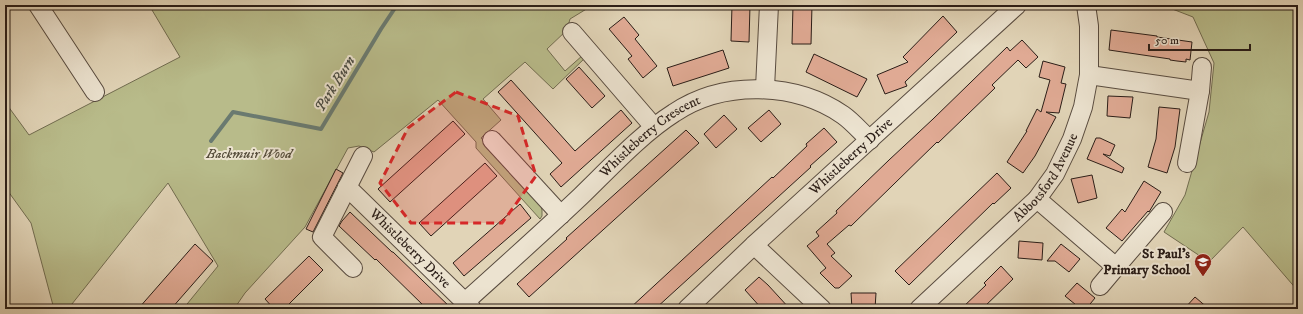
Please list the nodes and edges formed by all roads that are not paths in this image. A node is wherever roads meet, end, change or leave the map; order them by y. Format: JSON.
{"nodes":[{"id":1,"x":38,"y":5,"type":"edge"},
{"id":2,"x":769,"y":5,"type":"edge"},
{"id":3,"x":1017,"y":5,"type":"edge"},
{"id":4,"x":1086,"y":5,"type":"edge"},
{"id":5,"x":572,"y":32,"type":"dead end"},
{"id":6,"x":1202,"y":67,"type":"dead end"},
{"id":7,"x":1089,"y":75,"type":"junction"},
{"id":8,"x":765,"y":88,"type":"junction"},
{"id":9,"x":1200,"y":91,"type":"junction"},
{"id":10,"x":95,"y":92,"type":"dead end"},
{"id":11,"x":654,"y":126,"type":"junction"},
{"id":12,"x":492,"y":140,"type":"dead end"},
{"id":13,"x":870,"y":140,"type":"junction"},
{"id":14,"x":363,"y":156,"type":"dead end"},
{"id":15,"x":1187,"y":163,"type":"dead end"},
{"id":16,"x":347,"y":188,"type":"junction"},
{"id":17,"x":1037,"y":199,"type":"junction"},
{"id":18,"x":1163,"y":212,"type":"dead end"},
{"id":19,"x":561,"y":215,"type":"junction"},
{"id":20,"x":754,"y":245,"type":"junction"},
{"id":21,"x":353,"y":268,"type":"dead end"},
{"id":22,"x":1116,"y":268,"type":"junction"},
{"id":23,"x":1100,"y":286,"type":"dead end"},
{"id":24,"x":469,"y":306,"type":"edge"},
{"id":25,"x":687,"y":309,"type":"edge"},
{"id":26,"x":822,"y":309,"type":"edge"},
{"id":27,"x":919,"y":309,"type":"edge"}],
"edges":[{"from":1,"to":10,"type":"street"},
{"from":2,"to":8,"type":"street"},
{"from":3,"to":13,"type":"street","name":"Whistleberry Drive"},
{"from":4,"to":7,"type":"street","name":"Abbotsford Avenue"},
{"from":5,"to":11,"type":"street"},
{"from":6,"to":9,"type":"street"},
{"from":7,"to":9,"type":"street"},
{"from":7,"to":17,"type":"street","name":"Abbotsford Avenue"},
{"from":8,"to":11,"type":"street","name":"Whistleberry Crescent"},
{"from":8,"to":13,"type":"street","name":"Whistleberry Crescent"},
{"from":9,"to":15,"type":"street"},
{"from":11,"to":19,"type":"street","name":"Whistleberry Crescent"},
{"from":12,"to":19,"type":"street"},
{"from":13,"to":20,"type":"street","name":"Whistleberry Drive"},
{"from":14,"to":16,"type":"street"},
{"from":16,"to":21,"type":"street"},
{"from":16,"to":24,"type":"street","name":"Whistleberry Drive"},
{"from":17,"to":22,"type":"street"},
{"from":17,"to":27,"type":"street","name":"Abbotsford Avenue"},
{"from":18,"to":22,"type":"street"},
{"from":19,"to":24,"type":"street","name":"Whistleberry Crescent"},
{"from":20,"to":25,"type":"street","name":"Whistleberry Drive"},
{"from":20,"to":26,"type":"street"},
{"from":22,"to":23,"type":"street"}]}
